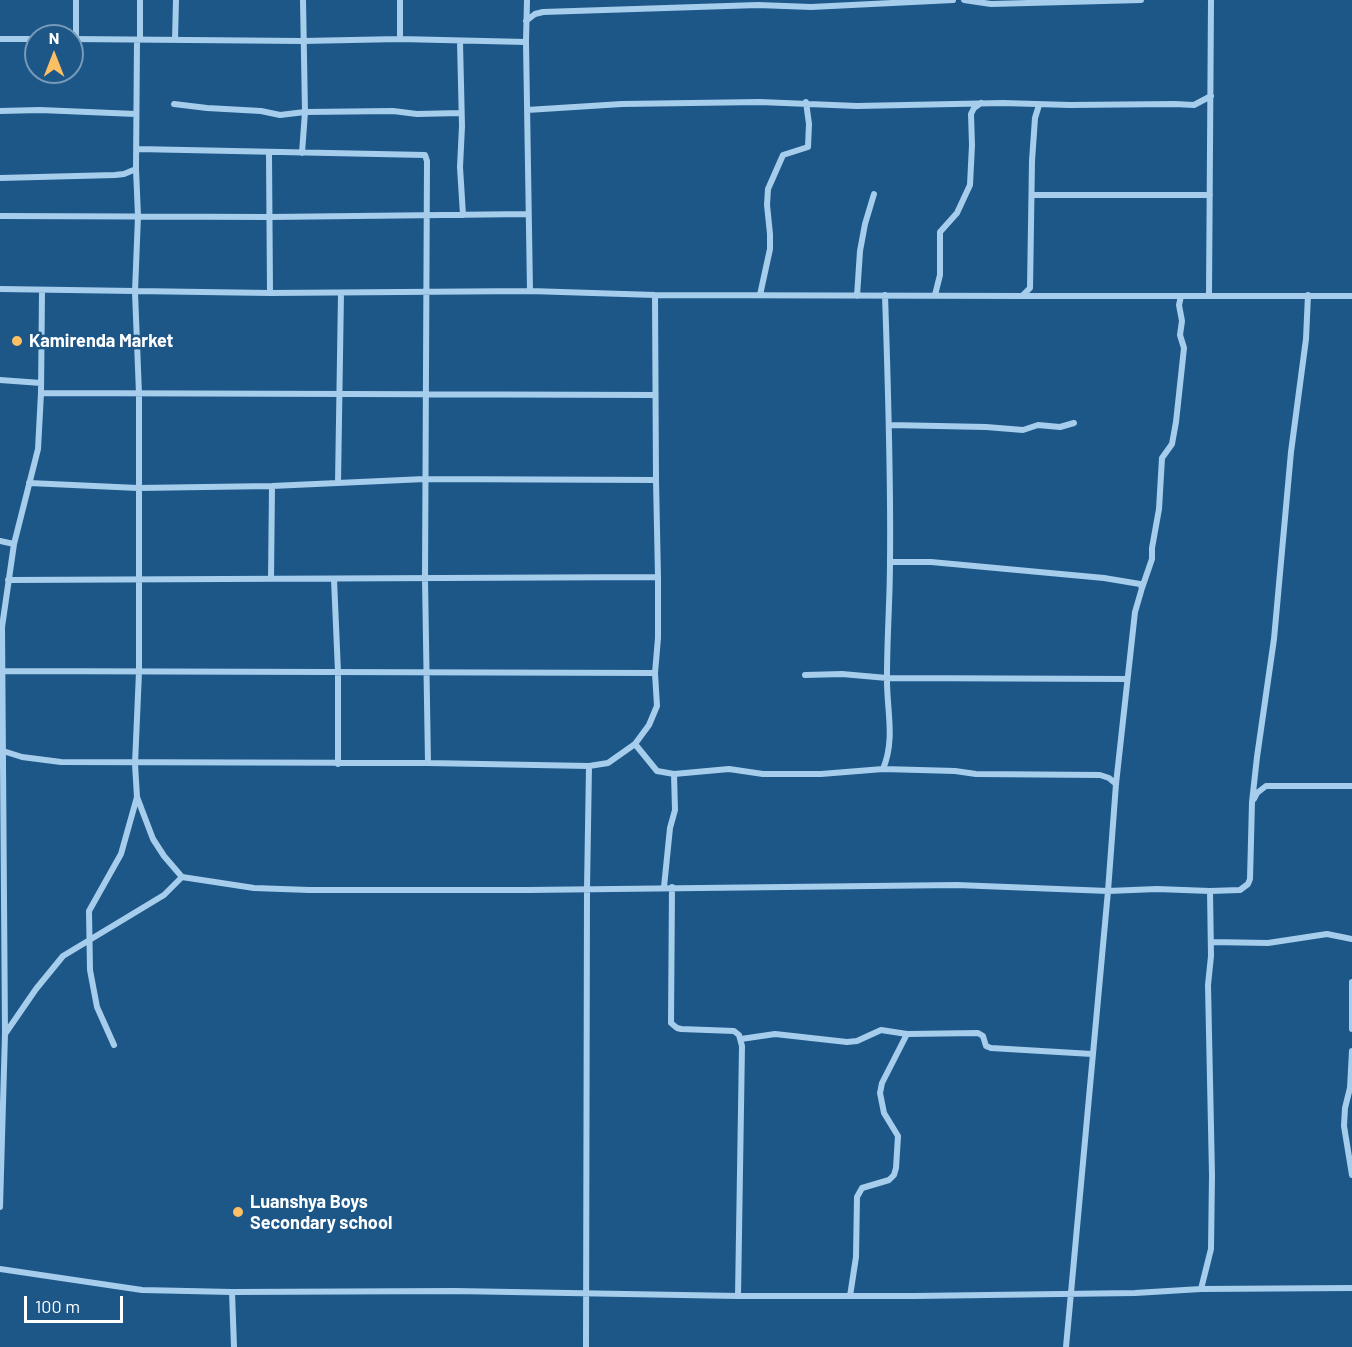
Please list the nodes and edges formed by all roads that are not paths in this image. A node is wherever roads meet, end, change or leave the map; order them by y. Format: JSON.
{"nodes":[{"id":1,"x":76,"y":0,"type":"edge"},
{"id":2,"x":140,"y":0,"type":"edge"},
{"id":3,"x":176,"y":0,"type":"edge"},
{"id":4,"x":303,"y":0,"type":"edge"},
{"id":5,"x":400,"y":0,"type":"edge"},
{"id":6,"x":527,"y":0,"type":"edge"},
{"id":7,"x":953,"y":0,"type":"edge"},
{"id":8,"x":964,"y":0,"type":"edge"},
{"id":9,"x":1141,"y":0,"type":"edge"},
{"id":10,"x":1211,"y":0,"type":"edge"},
{"id":11,"x":760,"y":3,"type":"edge"},
{"id":12,"x":526,"y":21,"type":"junction"},
{"id":13,"x":75,"y":24,"type":"edge"},
{"id":14,"x":0,"y":39,"type":"edge"},
{"id":15,"x":24,"y":39,"type":"edge"},
{"id":16,"x":84,"y":39,"type":"edge"},
{"id":17,"x":400,"y":39,"type":"junction"},
{"id":18,"x":139,"y":40,"type":"junction"},
{"id":19,"x":175,"y":40,"type":"junction"},
{"id":20,"x":303,"y":41,"type":"junction"},
{"id":21,"x":460,"y":42,"type":"junction"},
{"id":22,"x":526,"y":42,"type":"junction"},
{"id":23,"x":1211,"y":96,"type":"junction"},
{"id":24,"x":806,"y":102,"type":"junction"},
{"id":25,"x":981,"y":103,"type":"junction"},
{"id":26,"x":174,"y":104,"type":"dead end"},
{"id":27,"x":1039,"y":105,"type":"junction"},
{"id":28,"x":527,"y":110,"type":"junction"},
{"id":29,"x":0,"y":111,"type":"edge"},
{"id":30,"x":304,"y":112,"type":"junction"},
{"id":31,"x":460,"y":113,"type":"junction"},
{"id":32,"x":136,"y":114,"type":"junction"},
{"id":33,"x":137,"y":149,"type":"junction"},
{"id":34,"x":269,"y":153,"type":"junction"},
{"id":35,"x":302,"y":153,"type":"junction"},
{"id":36,"x":135,"y":169,"type":"junction"},
{"id":37,"x":0,"y":178,"type":"edge"},
{"id":38,"x":874,"y":194,"type":"dead end"},
{"id":39,"x":1032,"y":195,"type":"junction"},
{"id":40,"x":1210,"y":195,"type":"junction"},
{"id":41,"x":427,"y":214,"type":"junction"},
{"id":42,"x":528,"y":214,"type":"junction"},
{"id":43,"x":463,"y":215,"type":"junction"},
{"id":44,"x":0,"y":216,"type":"edge"},
{"id":45,"x":138,"y":216,"type":"junction"},
{"id":46,"x":270,"y":218,"type":"junction"},
{"id":47,"x":0,"y":290,"type":"edge"},
{"id":48,"x":42,"y":291,"type":"junction"},
{"id":49,"x":530,"y":291,"type":"junction"},
{"id":50,"x":135,"y":292,"type":"junction"},
{"id":51,"x":341,"y":292,"type":"junction"},
{"id":52,"x":426,"y":292,"type":"junction"},
{"id":53,"x":270,"y":293,"type":"junction"},
{"id":54,"x":655,"y":295,"type":"junction"},
{"id":55,"x":760,"y":295,"type":"junction"},
{"id":56,"x":885,"y":295,"type":"junction"},
{"id":57,"x":935,"y":295,"type":"junction"},
{"id":58,"x":1308,"y":295,"type":"junction"},
{"id":59,"x":857,"y":296,"type":"junction"},
{"id":60,"x":1022,"y":296,"type":"junction"},
{"id":61,"x":1181,"y":296,"type":"junction"},
{"id":62,"x":1209,"y":296,"type":"junction"},
{"id":63,"x":1352,"y":296,"type":"edge"},
{"id":64,"x":0,"y":380,"type":"edge"},
{"id":65,"x":41,"y":383,"type":"junction"},
{"id":66,"x":41,"y":393,"type":"junction"},
{"id":67,"x":138,"y":394,"type":"junction"},
{"id":68,"x":339,"y":394,"type":"junction"},
{"id":69,"x":424,"y":395,"type":"junction"},
{"id":70,"x":655,"y":395,"type":"junction"},
{"id":71,"x":1074,"y":423,"type":"dead end"},
{"id":72,"x":890,"y":425,"type":"junction"},
{"id":73,"x":425,"y":479,"type":"junction"},
{"id":74,"x":656,"y":480,"type":"junction"},
{"id":75,"x":29,"y":483,"type":"junction"},
{"id":76,"x":338,"y":483,"type":"junction"},
{"id":77,"x":272,"y":486,"type":"junction"},
{"id":78,"x":138,"y":488,"type":"junction"},
{"id":79,"x":0,"y":541,"type":"edge"},
{"id":80,"x":14,"y":544,"type":"junction"},
{"id":81,"x":890,"y":562,"type":"junction"},
{"id":82,"x":658,"y":577,"type":"junction"},
{"id":83,"x":138,"y":579,"type":"junction"},
{"id":84,"x":271,"y":579,"type":"junction"},
{"id":85,"x":334,"y":579,"type":"junction"},
{"id":86,"x":425,"y":579,"type":"junction"},
{"id":87,"x":8,"y":580,"type":"junction"},
{"id":88,"x":1142,"y":588,"type":"junction"},
{"id":89,"x":2,"y":671,"type":"junction"},
{"id":90,"x":139,"y":672,"type":"junction"},
{"id":91,"x":338,"y":672,"type":"junction"},
{"id":92,"x":426,"y":673,"type":"junction"},
{"id":93,"x":655,"y":673,"type":"junction"},
{"id":94,"x":805,"y":675,"type":"dead end"},
{"id":95,"x":886,"y":678,"type":"junction"},
{"id":96,"x":1127,"y":678,"type":"junction"},
{"id":97,"x":635,"y":744,"type":"junction"},
{"id":98,"x":3,"y":751,"type":"junction"},
{"id":99,"x":428,"y":763,"type":"junction"},
{"id":100,"x":135,"y":764,"type":"junction"},
{"id":101,"x":338,"y":764,"type":"junction"},
{"id":102,"x":589,"y":766,"type":"junction"},
{"id":103,"x":883,"y":770,"type":"junction"},
{"id":104,"x":674,"y":774,"type":"junction"},
{"id":105,"x":1116,"y":784,"type":"junction"},
{"id":106,"x":1352,"y":786,"type":"edge"},
{"id":107,"x":137,"y":797,"type":"junction"},
{"id":108,"x":1252,"y":802,"type":"junction"},
{"id":109,"x":182,"y":877,"type":"junction"},
{"id":110,"x":668,"y":887,"type":"junction"},
{"id":111,"x":587,"y":889,"type":"junction"},
{"id":112,"x":1108,"y":891,"type":"junction"},
{"id":113,"x":1210,"y":891,"type":"junction"},
{"id":114,"x":1348,"y":938,"type":"edge"},
{"id":115,"x":88,"y":942,"type":"junction"},
{"id":116,"x":1211,"y":942,"type":"junction"},
{"id":117,"x":1352,"y":946,"type":"edge"},
{"id":118,"x":1352,"y":982,"type":"edge"},
{"id":119,"x":1352,"y":1029,"type":"edge"},
{"id":120,"x":5,"y":1034,"type":"junction"},
{"id":121,"x":907,"y":1034,"type":"junction"},
{"id":122,"x":741,"y":1039,"type":"junction"},
{"id":123,"x":114,"y":1045,"type":"dead end"},
{"id":124,"x":1352,"y":1051,"type":"edge"},
{"id":125,"x":1092,"y":1054,"type":"junction"},
{"id":126,"x":1352,"y":1175,"type":"edge"},
{"id":127,"x":0,"y":1207,"type":"edge"},
{"id":128,"x":0,"y":1269,"type":"edge"},
{"id":129,"x":1201,"y":1288,"type":"junction"},
{"id":130,"x":1352,"y":1288,"type":"edge"},
{"id":131,"x":232,"y":1292,"type":"junction"},
{"id":132,"x":587,"y":1292,"type":"junction"},
{"id":133,"x":1072,"y":1294,"type":"junction"},
{"id":134,"x":738,"y":1296,"type":"junction"},
{"id":135,"x":850,"y":1296,"type":"junction"},
{"id":136,"x":234,"y":1347,"type":"edge"},
{"id":137,"x":586,"y":1347,"type":"edge"},
{"id":138,"x":1066,"y":1347,"type":"edge"}],
"edges":[{"from":1,"to":13,"type":"street"},
{"from":2,"to":18,"type":"street"},
{"from":3,"to":19,"type":"street"},
{"from":4,"to":20,"type":"street"},
{"from":5,"to":17,"type":"street"},
{"from":6,"to":12,"type":"street"},
{"from":7,"to":11,"type":"street"},
{"from":8,"to":9,"type":"street"},
{"from":10,"to":23,"type":"street"},
{"from":11,"to":12,"type":"street"},
{"from":12,"to":22,"type":"street"},
{"from":14,"to":15,"type":"street"},
{"from":16,"to":18,"type":"street"},
{"from":17,"to":20,"type":"street"},
{"from":17,"to":21,"type":"street"},
{"from":18,"to":19,"type":"street"},
{"from":18,"to":32,"type":"street"},
{"from":19,"to":20,"type":"street"},
{"from":20,"to":30,"type":"street"},
{"from":21,"to":22,"type":"street"},
{"from":21,"to":31,"type":"street"},
{"from":22,"to":28,"type":"street"},
{"from":23,"to":27,"type":"street"},
{"from":23,"to":40,"type":"street"},
{"from":24,"to":25,"type":"street"},
{"from":24,"to":28,"type":"street"},
{"from":24,"to":55,"type":"street"},
{"from":25,"to":27,"type":"street"},
{"from":25,"to":57,"type":"street"},
{"from":26,"to":30,"type":"street"},
{"from":27,"to":39,"type":"street"},
{"from":28,"to":42,"type":"street"},
{"from":29,"to":32,"type":"street"},
{"from":30,"to":31,"type":"street"},
{"from":30,"to":35,"type":"street"},
{"from":31,"to":43,"type":"street"},
{"from":32,"to":33,"type":"street"},
{"from":33,"to":34,"type":"street"},
{"from":33,"to":36,"type":"street"},
{"from":34,"to":35,"type":"street"},
{"from":34,"to":46,"type":"street"},
{"from":35,"to":41,"type":"street"},
{"from":36,"to":37,"type":"street"},
{"from":36,"to":45,"type":"street"},
{"from":38,"to":59,"type":"street"},
{"from":39,"to":40,"type":"street"},
{"from":39,"to":60,"type":"street"},
{"from":40,"to":62,"type":"street"},
{"from":41,"to":43,"type":"street"},
{"from":41,"to":46,"type":"street"},
{"from":41,"to":52,"type":"street"},
{"from":42,"to":43,"type":"street"},
{"from":42,"to":49,"type":"street"},
{"from":44,"to":45,"type":"street"},
{"from":45,"to":46,"type":"street"},
{"from":45,"to":50,"type":"street"},
{"from":46,"to":53,"type":"street"},
{"from":47,"to":48,"type":"street"},
{"from":48,"to":50,"type":"street"},
{"from":48,"to":65,"type":"street"},
{"from":49,"to":52,"type":"street"},
{"from":49,"to":54,"type":"street"},
{"from":50,"to":53,"type":"street"},
{"from":50,"to":67,"type":"street"},
{"from":51,"to":52,"type":"street"},
{"from":51,"to":53,"type":"street"},
{"from":51,"to":68,"type":"street"},
{"from":52,"to":69,"type":"street"},
{"from":54,"to":55,"type":"street"},
{"from":54,"to":70,"type":"street"},
{"from":55,"to":59,"type":"street"},
{"from":56,"to":57,"type":"street"},
{"from":56,"to":59,"type":"street"},
{"from":56,"to":72,"type":"street"},
{"from":57,"to":60,"type":"street"},
{"from":58,"to":62,"type":"street"},
{"from":58,"to":63,"type":"street"},
{"from":58,"to":108,"type":"street"},
{"from":60,"to":61,"type":"street"},
{"from":61,"to":62,"type":"street"},
{"from":61,"to":88,"type":"street"},
{"from":64,"to":65,"type":"street"},
{"from":65,"to":66,"type":"street"},
{"from":66,"to":67,"type":"street"},
{"from":66,"to":75,"type":"street"},
{"from":67,"to":68,"type":"street"},
{"from":67,"to":78,"type":"street"},
{"from":68,"to":69,"type":"street"},
{"from":68,"to":76,"type":"street"},
{"from":69,"to":70,"type":"street"},
{"from":69,"to":73,"type":"street"},
{"from":70,"to":74,"type":"street"},
{"from":71,"to":72,"type":"street"},
{"from":72,"to":81,"type":"street"},
{"from":73,"to":74,"type":"street"},
{"from":73,"to":76,"type":"street"},
{"from":73,"to":86,"type":"street"},
{"from":74,"to":82,"type":"street"},
{"from":75,"to":78,"type":"street"},
{"from":75,"to":80,"type":"street"},
{"from":76,"to":77,"type":"street"},
{"from":77,"to":78,"type":"street"},
{"from":77,"to":84,"type":"street"},
{"from":78,"to":83,"type":"street"},
{"from":79,"to":80,"type":"street"},
{"from":80,"to":87,"type":"street"},
{"from":81,"to":88,"type":"street"},
{"from":81,"to":95,"type":"street"},
{"from":82,"to":86,"type":"street"},
{"from":82,"to":93,"type":"street"},
{"from":83,"to":84,"type":"street"},
{"from":83,"to":87,"type":"street"},
{"from":83,"to":90,"type":"street"},
{"from":84,"to":85,"type":"street"},
{"from":85,"to":86,"type":"street"},
{"from":85,"to":91,"type":"street"},
{"from":86,"to":92,"type":"street"},
{"from":87,"to":89,"type":"street"},
{"from":88,"to":96,"type":"street"},
{"from":89,"to":90,"type":"street"},
{"from":89,"to":98,"type":"street"},
{"from":90,"to":91,"type":"street"},
{"from":90,"to":100,"type":"street"},
{"from":91,"to":92,"type":"street"},
{"from":91,"to":101,"type":"street"},
{"from":92,"to":93,"type":"street"},
{"from":92,"to":99,"type":"street"},
{"from":93,"to":97,"type":"street"},
{"from":94,"to":95,"type":"street"},
{"from":95,"to":96,"type":"street"},
{"from":95,"to":103,"type":"street"},
{"from":96,"to":105,"type":"street"},
{"from":97,"to":102,"type":"street"},
{"from":97,"to":104,"type":"street"},
{"from":98,"to":100,"type":"street"},
{"from":98,"to":120,"type":"street"},
{"from":99,"to":101,"type":"street"},
{"from":99,"to":102,"type":"street"},
{"from":100,"to":101,"type":"street"},
{"from":100,"to":107,"type":"street"},
{"from":102,"to":111,"type":"street"},
{"from":103,"to":104,"type":"street"},
{"from":103,"to":105,"type":"street"},
{"from":104,"to":110,"type":"street"},
{"from":105,"to":112,"type":"street"},
{"from":106,"to":108,"type":"street"},
{"from":107,"to":109,"type":"street"},
{"from":107,"to":115,"type":"street"},
{"from":108,"to":113,"type":"street"},
{"from":109,"to":111,"type":"street"},
{"from":109,"to":115,"type":"street"},
{"from":110,"to":111,"type":"street"},
{"from":110,"to":112,"type":"street"},
{"from":110,"to":122,"type":"street"},
{"from":111,"to":132,"type":"street"},
{"from":112,"to":113,"type":"street"},
{"from":112,"to":125,"type":"street"},
{"from":113,"to":116,"type":"street"},
{"from":114,"to":116,"type":"street"},
{"from":114,"to":117,"type":"street"},
{"from":115,"to":120,"type":"street"},
{"from":115,"to":123,"type":"street"},
{"from":116,"to":129,"type":"street"},
{"from":118,"to":119,"type":"street"},
{"from":120,"to":127,"type":"street"},
{"from":121,"to":122,"type":"street"},
{"from":121,"to":125,"type":"street"},
{"from":121,"to":135,"type":"street"},
{"from":122,"to":134,"type":"street"},
{"from":124,"to":126,"type":"street"},
{"from":125,"to":133,"type":"street"},
{"from":128,"to":131,"type":"street"},
{"from":129,"to":130,"type":"street"},
{"from":129,"to":133,"type":"street"},
{"from":131,"to":132,"type":"street"},
{"from":131,"to":136,"type":"street"},
{"from":132,"to":134,"type":"street"},
{"from":132,"to":137,"type":"street"},
{"from":133,"to":135,"type":"street"},
{"from":133,"to":138,"type":"street"},
{"from":134,"to":135,"type":"street"}]}
